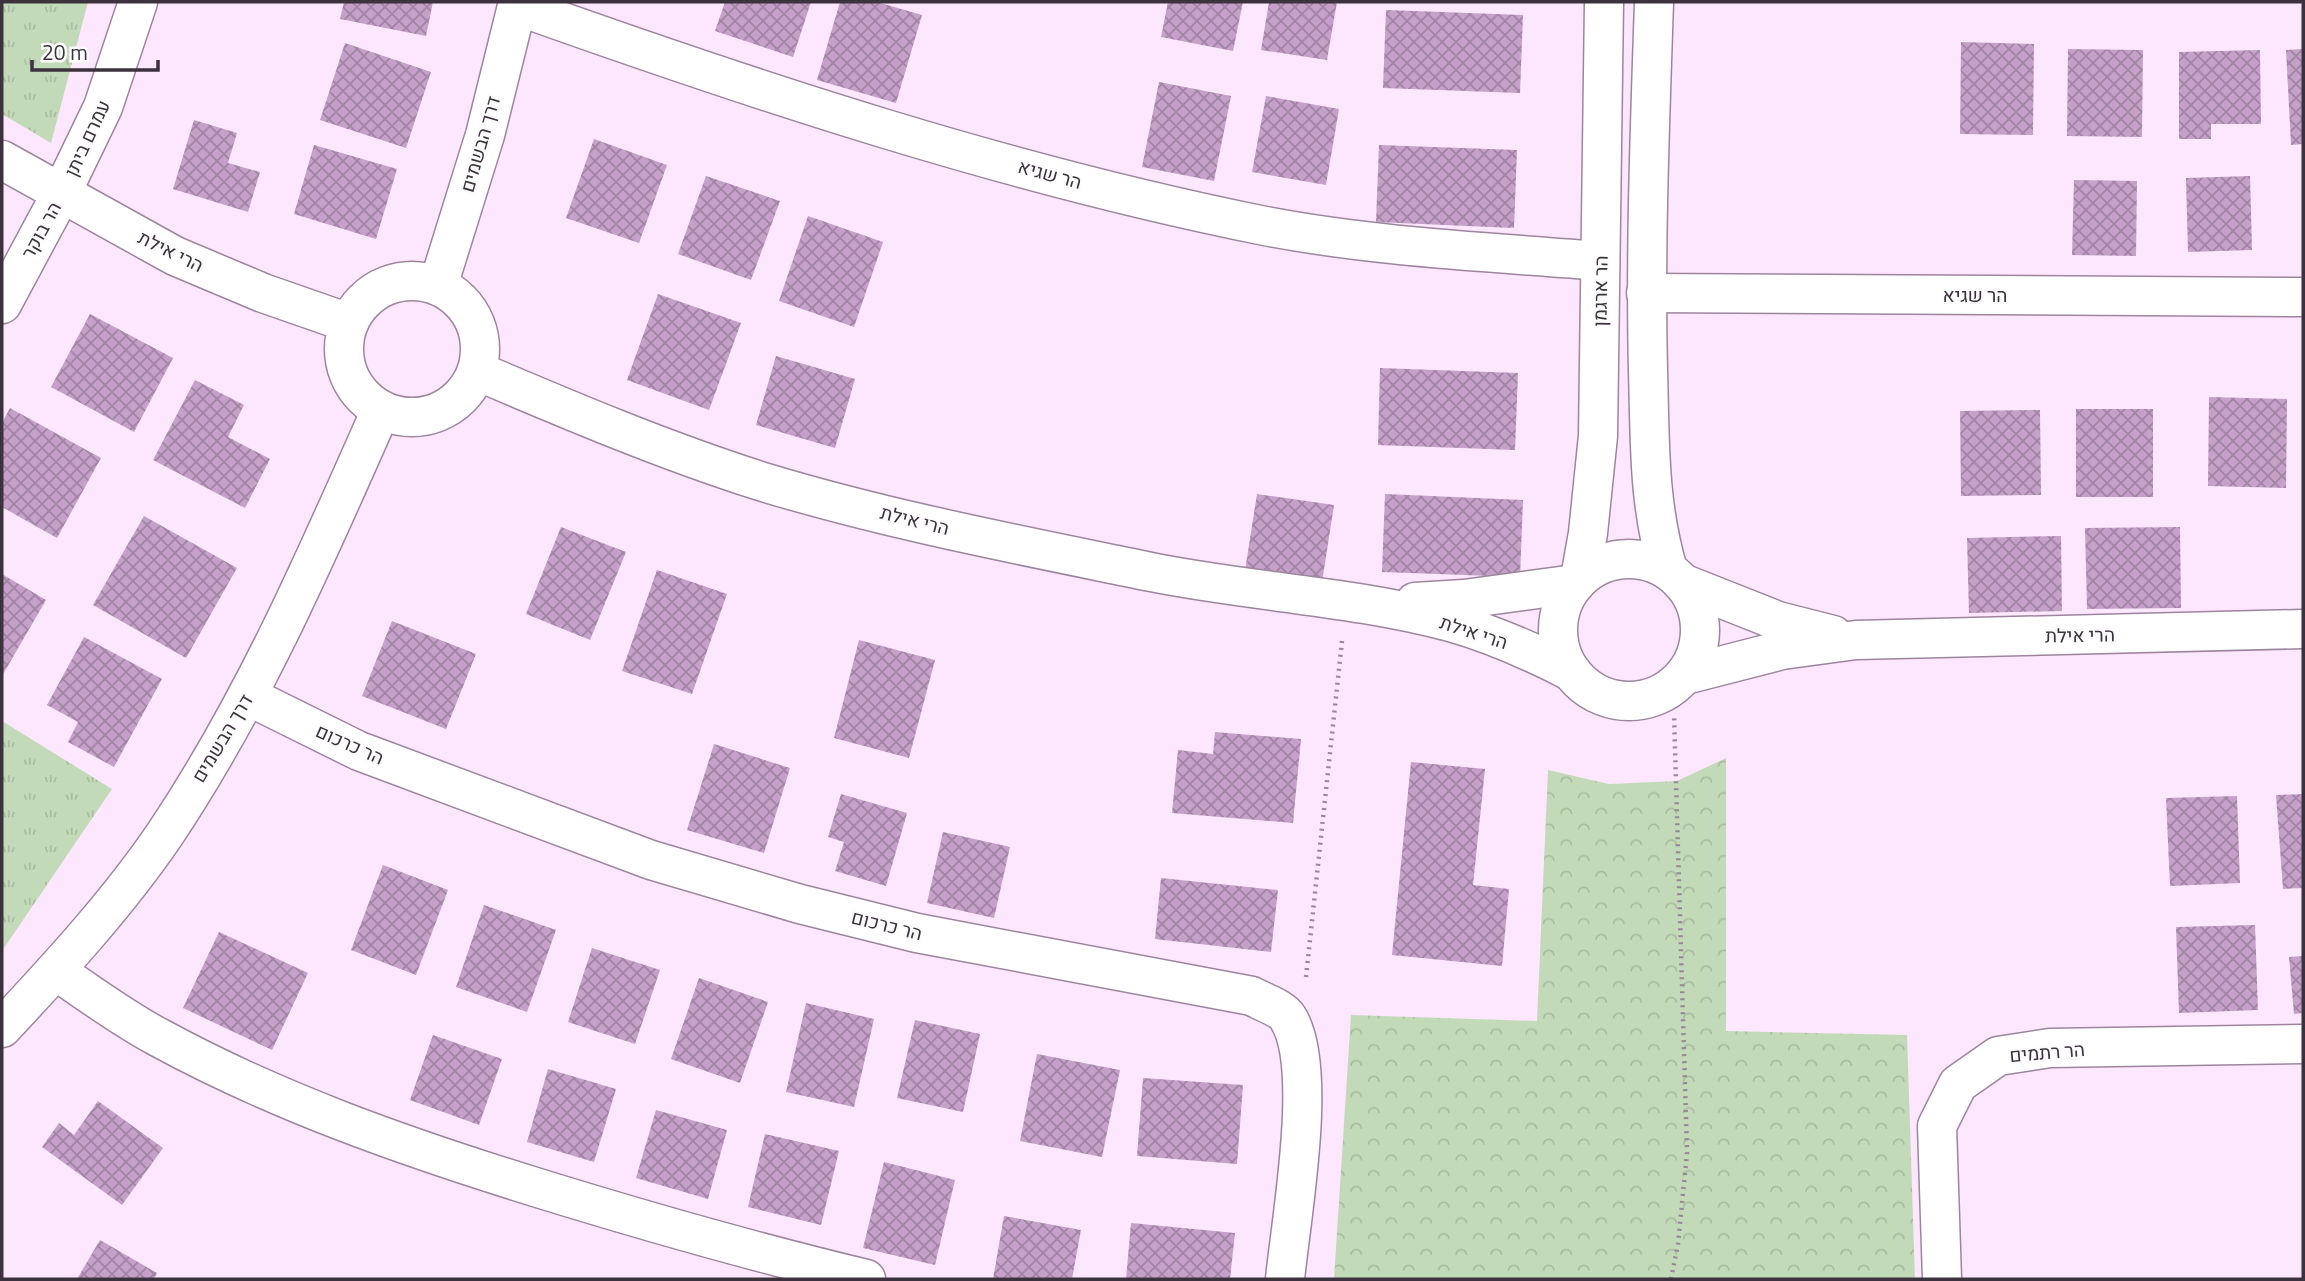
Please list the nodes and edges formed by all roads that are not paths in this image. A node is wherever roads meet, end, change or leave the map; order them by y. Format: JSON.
{"nodes":[{"id":1,"x":138,"y":2,"type":"edge"},
{"id":2,"x":1604,"y":2,"type":"edge"},
{"id":3,"x":1654,"y":2,"type":"edge"},
{"id":4,"x":518,"y":4,"type":"edge"},
{"id":5,"x":2,"y":160,"type":"edge"},
{"id":6,"x":61,"y":194,"type":"junction"},
{"id":7,"x":1600,"y":261,"type":"junction"},
{"id":8,"x":438,"y":286,"type":"junction"},
{"id":9,"x":1646,"y":293,"type":"junction"},
{"id":10,"x":2303,"y":297,"type":"edge"},
{"id":11,"x":2,"y":303,"type":"edge"},
{"id":12,"x":349,"y":323,"type":"junction"},
{"id":13,"x":477,"y":371,"type":"junction"},
{"id":14,"x":381,"y":410,"type":"junction"},
{"id":15,"x":1675,"y":577,"type":"junction"},
{"id":16,"x":1577,"y":581,"type":"junction"},
{"id":17,"x":1358,"y":604,"type":"junction"},
{"id":18,"x":2303,"y":629,"type":"edge"},
{"id":19,"x":1856,"y":640,"type":"junction"},
{"id":20,"x":1572,"y":672,"type":"junction"},
{"id":21,"x":1679,"y":681,"type":"junction"},
{"id":22,"x":248,"y":695,"type":"junction"},
{"id":23,"x":56,"y":971,"type":"junction"},
{"id":24,"x":2,"y":1028,"type":"edge"},
{"id":25,"x":2303,"y":1044,"type":"edge"},
{"id":26,"x":866,"y":1279,"type":"edge"},
{"id":27,"x":1285,"y":1279,"type":"edge"},
{"id":28,"x":1942,"y":1279,"type":"edge"}],
"edges":[{"from":1,"to":6,"type":"street","name":"עמרם ביתן"},
{"from":2,"to":7,"type":"street","name":"הר ארגמן"},
{"from":3,"to":9,"type":"street"},
{"from":4,"to":7,"type":"street","name":"הר שגיא"},
{"from":4,"to":8,"type":"street","name":"דרך הבשמים"},
{"from":5,"to":6,"type":"street","name":"הרי אילת"},
{"from":6,"to":11,"type":"street","name":"הר בוקר"},
{"from":6,"to":12,"type":"street","name":"הרי אילת"},
{"from":7,"to":16,"type":"street","name":"הר ארגמן"},
{"from":8,"to":12,"type":"street"},
{"from":8,"to":13,"type":"street"},
{"from":9,"to":10,"type":"street","name":"הר שגיא"},
{"from":9,"to":15,"type":"street"},
{"from":12,"to":14,"type":"street"},
{"from":13,"to":14,"type":"street"},
{"from":13,"to":17,"type":"street","name":"הרי אילת"},
{"from":14,"to":22,"type":"street","name":"דרך הבשמים"},
{"from":15,"to":16,"type":"street"},
{"from":15,"to":19,"type":"street","name":"הרי אילת"},
{"from":15,"to":21,"type":"street"},
{"from":16,"to":17,"type":"street","name":"הרי אילת"},
{"from":16,"to":20,"type":"street"},
{"from":17,"to":20,"type":"street","name":"הרי אילת"},
{"from":18,"to":19,"type":"street","name":"הרי אילת"},
{"from":19,"to":21,"type":"street","name":"הרי אילת"},
{"from":20,"to":21,"type":"street"},
{"from":22,"to":23,"type":"street","name":"דרך הבשמים"},
{"from":22,"to":27,"type":"street","name":"הר כרכום"},
{"from":23,"to":24,"type":"street","name":"דרך הבשמים"},
{"from":23,"to":26,"type":"street"},
{"from":25,"to":28,"type":"street","name":"הר רתמים"}]}
